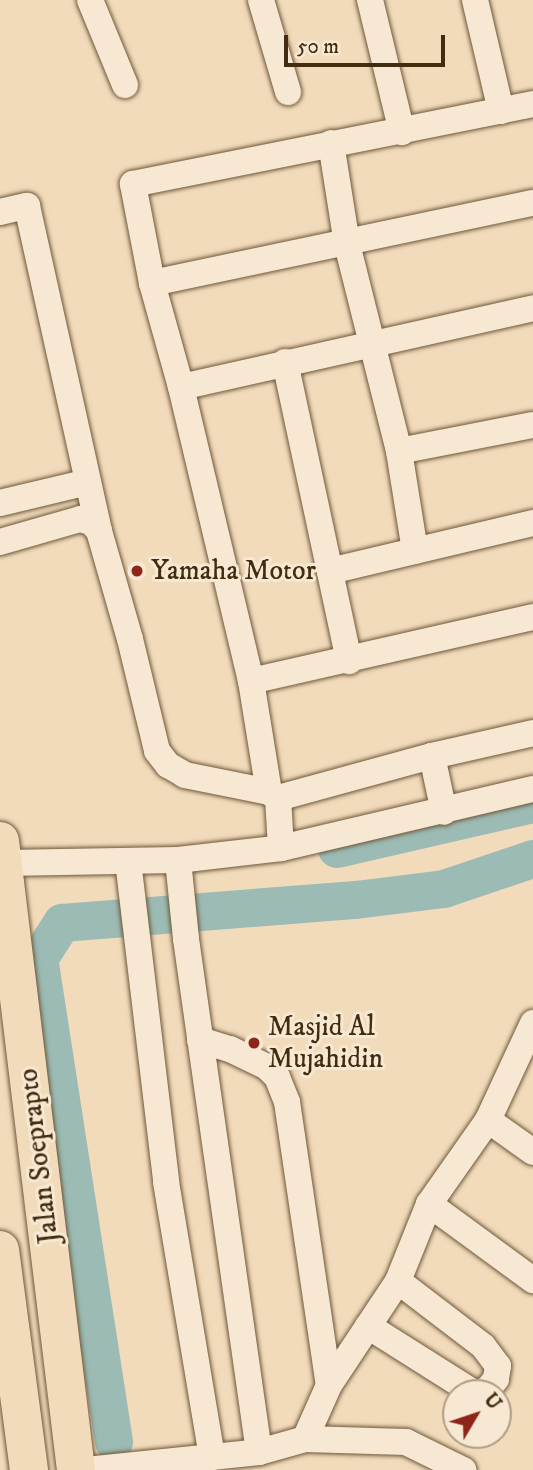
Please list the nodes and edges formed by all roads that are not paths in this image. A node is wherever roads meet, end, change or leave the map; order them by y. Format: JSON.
{"nodes":[{"id":1,"x":90,"y":0,"type":"edge"},
{"id":2,"x":261,"y":0,"type":"edge"},
{"id":3,"x":370,"y":0,"type":"edge"},
{"id":4,"x":475,"y":0,"type":"edge"},
{"id":5,"x":125,"y":85,"type":"dead end"},
{"id":6,"x":288,"y":92,"type":"dead end"},
{"id":7,"x":533,"y":104,"type":"edge"},
{"id":8,"x":501,"y":111,"type":"junction"},
{"id":9,"x":402,"y":132,"type":"junction"},
{"id":10,"x":331,"y":143,"type":"junction"},
{"id":11,"x":533,"y":203,"type":"edge"},
{"id":12,"x":0,"y":212,"type":"edge"},
{"id":13,"x":347,"y":243,"type":"junction"},
{"id":14,"x":152,"y":283,"type":"junction"},
{"id":15,"x":533,"y":308,"type":"edge"},
{"id":16,"x":372,"y":343,"type":"junction"},
{"id":17,"x":285,"y":362,"type":"junction"},
{"id":18,"x":181,"y":387,"type":"junction"},
{"id":19,"x":533,"y":425,"type":"edge"},
{"id":20,"x":399,"y":451,"type":"junction"},
{"id":21,"x":88,"y":482,"type":"junction"},
{"id":22,"x":0,"y":503,"type":"edge"},
{"id":23,"x":533,"y":523,"type":"edge"},
{"id":24,"x":99,"y":531,"type":"junction"},
{"id":25,"x":0,"y":542,"type":"edge"},
{"id":26,"x":415,"y":551,"type":"junction"},
{"id":27,"x":330,"y":571,"type":"junction"},
{"id":28,"x":533,"y":617,"type":"edge"},
{"id":29,"x":349,"y":661,"type":"junction"},
{"id":30,"x":251,"y":681,"type":"junction"},
{"id":31,"x":533,"y":733,"type":"edge"},
{"id":32,"x":433,"y":760,"type":"junction"},
{"id":33,"x":533,"y":789,"type":"edge"},
{"id":34,"x":274,"y":795,"type":"junction"},
{"id":35,"x":442,"y":804,"type":"junction"},
{"id":36,"x":281,"y":848,"type":"junction"},
{"id":37,"x":2,"y":852,"type":"edge"},
{"id":38,"x":128,"y":866,"type":"junction"},
{"id":39,"x":179,"y":870,"type":"junction"},
{"id":40,"x":533,"y":1023,"type":"edge"},
{"id":41,"x":200,"y":1040,"type":"junction"},
{"id":42,"x":488,"y":1120,"type":"junction"},
{"id":43,"x":533,"y":1152,"type":"edge"},
{"id":44,"x":429,"y":1204,"type":"junction"},
{"id":45,"x":0,"y":1250,"type":"edge"},
{"id":46,"x":533,"y":1280,"type":"edge"},
{"id":47,"x":398,"y":1281,"type":"junction"},
{"id":48,"x":4,"y":1311,"type":"edge"},
{"id":49,"x":368,"y":1326,"type":"junction"},
{"id":50,"x":454,"y":1379,"type":"edge"},
{"id":51,"x":496,"y":1379,"type":"edge"},
{"id":52,"x":329,"y":1385,"type":"junction"},
{"id":53,"x":305,"y":1439,"type":"junction"},
{"id":54,"x":260,"y":1452,"type":"junction"},
{"id":55,"x":212,"y":1457,"type":"junction"},
{"id":56,"x":29,"y":1470,"type":"edge"},
{"id":57,"x":76,"y":1470,"type":"edge"},
{"id":58,"x":86,"y":1470,"type":"edge"},
{"id":59,"x":463,"y":1470,"type":"edge"}],
"edges":[{"from":1,"to":5,"type":"street"},
{"from":2,"to":6,"type":"street"},
{"from":3,"to":9,"type":"street"},
{"from":4,"to":8,"type":"street"},
{"from":7,"to":8,"type":"street"},
{"from":8,"to":9,"type":"street"},
{"from":9,"to":10,"type":"street"},
{"from":10,"to":13,"type":"street"},
{"from":10,"to":14,"type":"street"},
{"from":11,"to":13,"type":"street"},
{"from":12,"to":21,"type":"street"},
{"from":13,"to":14,"type":"street"},
{"from":13,"to":16,"type":"street"},
{"from":14,"to":18,"type":"street"},
{"from":15,"to":16,"type":"street"},
{"from":16,"to":17,"type":"street"},
{"from":16,"to":20,"type":"street"},
{"from":17,"to":18,"type":"street"},
{"from":17,"to":27,"type":"street"},
{"from":18,"to":30,"type":"street"},
{"from":19,"to":20,"type":"street"},
{"from":20,"to":26,"type":"street"},
{"from":21,"to":22,"type":"street"},
{"from":21,"to":24,"type":"street"},
{"from":23,"to":26,"type":"street"},
{"from":24,"to":25,"type":"street"},
{"from":24,"to":34,"type":"street"},
{"from":26,"to":27,"type":"street"},
{"from":27,"to":29,"type":"street"},
{"from":28,"to":29,"type":"street"},
{"from":29,"to":30,"type":"street"},
{"from":30,"to":34,"type":"street"},
{"from":31,"to":32,"type":"street"},
{"from":32,"to":34,"type":"street"},
{"from":32,"to":35,"type":"street"},
{"from":33,"to":35,"type":"street"},
{"from":34,"to":36,"type":"street"},
{"from":35,"to":36,"type":"street"},
{"from":36,"to":39,"type":"street"},
{"from":37,"to":38,"type":"street"},
{"from":37,"to":57,"type":"highway","name":"Jalan Soeprapto"},
{"from":38,"to":39,"type":"street"},
{"from":38,"to":55,"type":"street"},
{"from":39,"to":41,"type":"street"},
{"from":40,"to":42,"type":"street"},
{"from":41,"to":52,"type":"street"},
{"from":41,"to":54,"type":"street"},
{"from":42,"to":43,"type":"street"},
{"from":42,"to":44,"type":"street"},
{"from":44,"to":46,"type":"street"},
{"from":44,"to":47,"type":"street"},
{"from":45,"to":48,"type":"highway","name":"Jalan Soeprapto"},
{"from":47,"to":49,"type":"street"},
{"from":47,"to":51,"type":"street"},
{"from":48,"to":56,"type":"highway","name":"Jalan Soeprapto"},
{"from":49,"to":50,"type":"street"},
{"from":49,"to":52,"type":"street"},
{"from":52,"to":53,"type":"street"},
{"from":53,"to":54,"type":"street"},
{"from":53,"to":59,"type":"street"},
{"from":54,"to":55,"type":"street"},
{"from":55,"to":58,"type":"street"}]}
